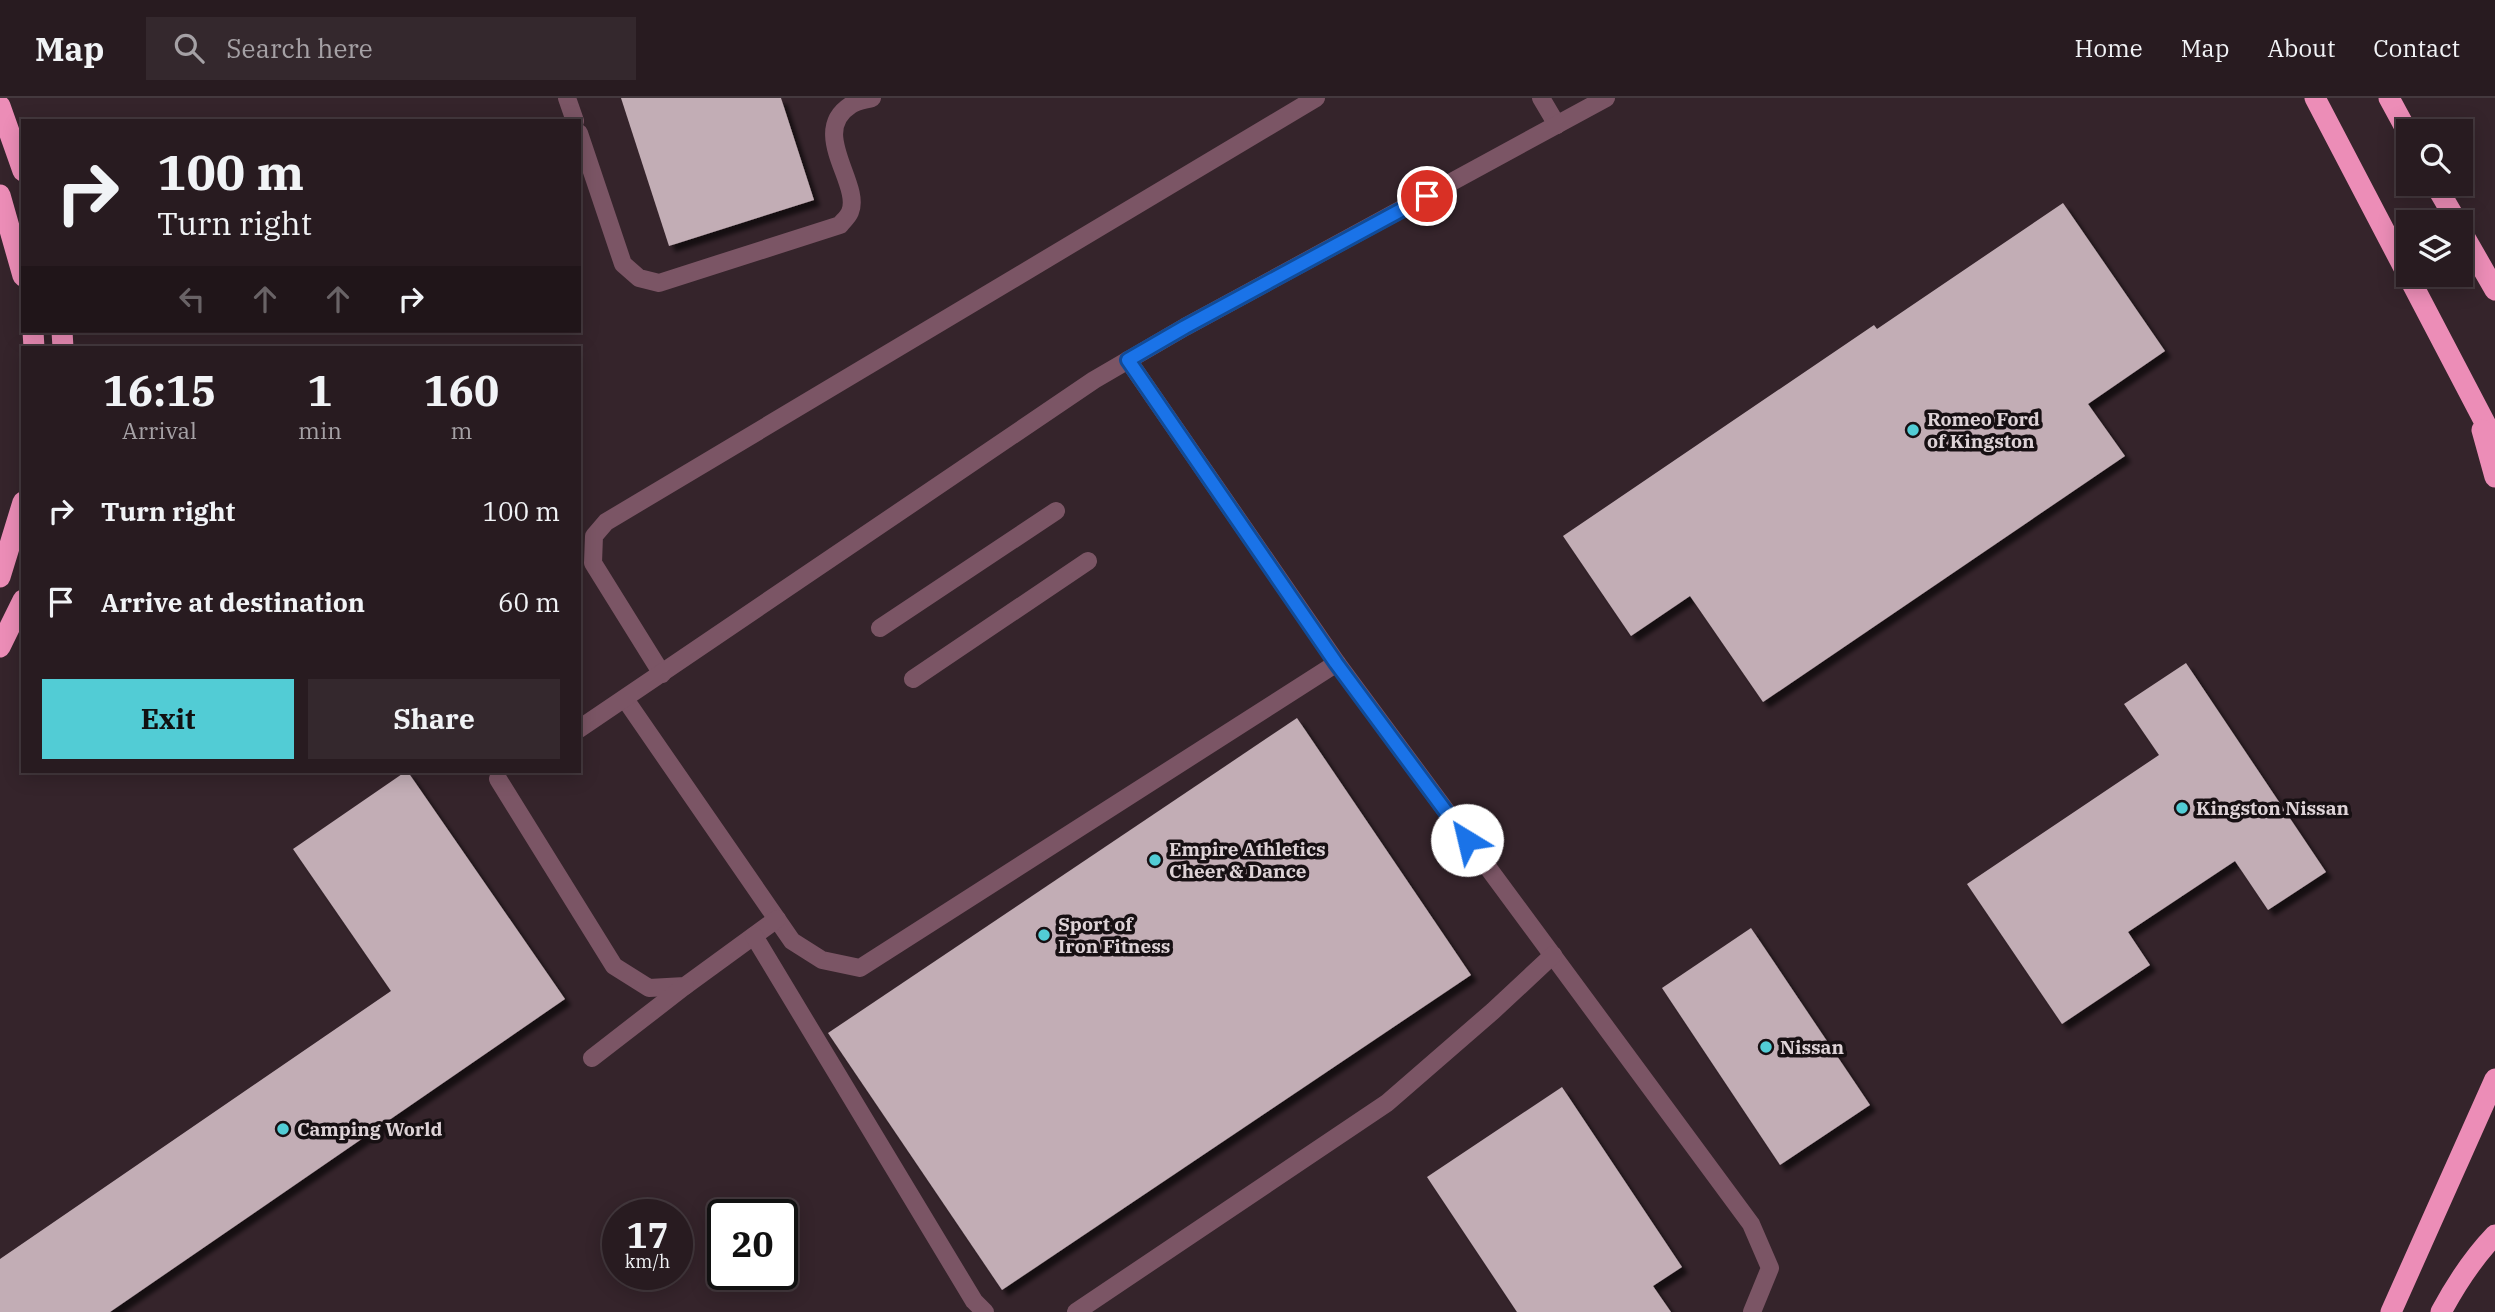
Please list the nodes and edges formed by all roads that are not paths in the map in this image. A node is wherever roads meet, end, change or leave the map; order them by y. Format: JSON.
{"nodes":[{"id":1,"x":567,"y":98,"type":"edge"},
{"id":2,"x":872,"y":98,"type":"edge"},
{"id":3,"x":1316,"y":98,"type":"edge"},
{"id":4,"x":1541,"y":98,"type":"edge"},
{"id":5,"x":1606,"y":98,"type":"edge"},
{"id":6,"x":2315,"y":98,"type":"edge"},
{"id":7,"x":2389,"y":98,"type":"edge"},
{"id":8,"x":0,"y":106,"type":"edge"},
{"id":9,"x":574,"y":119,"type":"edge"},
{"id":10,"x":2400,"y":119,"type":"edge"},
{"id":11,"x":1557,"y":125,"type":"junction"},
{"id":12,"x":581,"y":140,"type":"edge"},
{"id":13,"x":21,"y":165,"type":"edge"},
{"id":14,"x":0,"y":195,"type":"edge"},
{"id":15,"x":2473,"y":252,"type":"edge"},
{"id":16,"x":21,"y":269,"type":"edge"},
{"id":17,"x":2495,"y":290,"type":"edge"},
{"id":18,"x":1128,"y":360,"type":"junction"},
{"id":19,"x":2476,"y":408,"type":"junction"},
{"id":20,"x":2495,"y":442,"type":"edge"},
{"id":21,"x":2495,"y":477,"type":"edge"},
{"id":22,"x":21,"y":509,"type":"edge"},
{"id":23,"x":1056,"y":512,"type":"dead end"},
{"id":24,"x":1088,"y":561,"type":"dead end"},
{"id":25,"x":0,"y":577,"type":"edge"},
{"id":26,"x":21,"y":604,"type":"edge"},
{"id":27,"x":880,"y":628,"type":"dead end"},
{"id":28,"x":0,"y":647,"type":"edge"},
{"id":29,"x":1336,"y":663,"type":"junction"},
{"id":30,"x":662,"y":674,"type":"junction"},
{"id":31,"x":913,"y":679,"type":"dead end"},
{"id":32,"x":625,"y":699,"type":"junction"},
{"id":33,"x":581,"y":728,"type":"edge"},
{"id":34,"x":500,"y":774,"type":"edge"},
{"id":35,"x":777,"y":919,"type":"junction"},
{"id":36,"x":754,"y":936,"type":"junction"},
{"id":37,"x":1553,"y":955,"type":"junction"},
{"id":38,"x":685,"y":986,"type":"junction"},
{"id":39,"x":592,"y":1058,"type":"dead end"},
{"id":40,"x":2495,"y":1079,"type":"edge"},
{"id":41,"x":2495,"y":1235,"type":"edge"},
{"id":42,"x":985,"y":1312,"type":"edge"},
{"id":43,"x":1076,"y":1312,"type":"edge"},
{"id":44,"x":1752,"y":1312,"type":"edge"},
{"id":45,"x":2391,"y":1312,"type":"edge"},
{"id":46,"x":2441,"y":1312,"type":"edge"}],
"edges":[{"from":1,"to":9,"type":"lane"},
{"from":2,"to":12,"type":"lane"},
{"from":3,"to":30,"type":"lane"},
{"from":4,"to":11,"type":"lane"},
{"from":5,"to":11,"type":"lane"},
{"from":6,"to":19,"type":"highway"},
{"from":7,"to":10,"type":"highway"},
{"from":8,"to":13,"type":"highway"},
{"from":11,"to":18,"type":"lane"},
{"from":14,"to":16,"type":"highway"},
{"from":15,"to":17,"type":"highway"},
{"from":18,"to":29,"type":"lane"},
{"from":18,"to":30,"type":"lane"},
{"from":19,"to":20,"type":"highway"},
{"from":19,"to":21,"type":"highway"},
{"from":22,"to":25,"type":"highway"},
{"from":23,"to":27,"type":"lane"},
{"from":24,"to":31,"type":"lane"},
{"from":26,"to":28,"type":"highway"},
{"from":29,"to":35,"type":"lane"},
{"from":29,"to":37,"type":"lane"},
{"from":30,"to":32,"type":"lane"},
{"from":32,"to":33,"type":"lane"},
{"from":32,"to":35,"type":"lane"},
{"from":34,"to":38,"type":"lane"},
{"from":35,"to":36,"type":"lane"},
{"from":36,"to":38,"type":"lane"},
{"from":36,"to":42,"type":"lane"},
{"from":37,"to":43,"type":"lane"},
{"from":37,"to":44,"type":"lane"},
{"from":38,"to":39,"type":"lane"},
{"from":40,"to":45,"type":"highway"},
{"from":41,"to":46,"type":"highway"}]}
